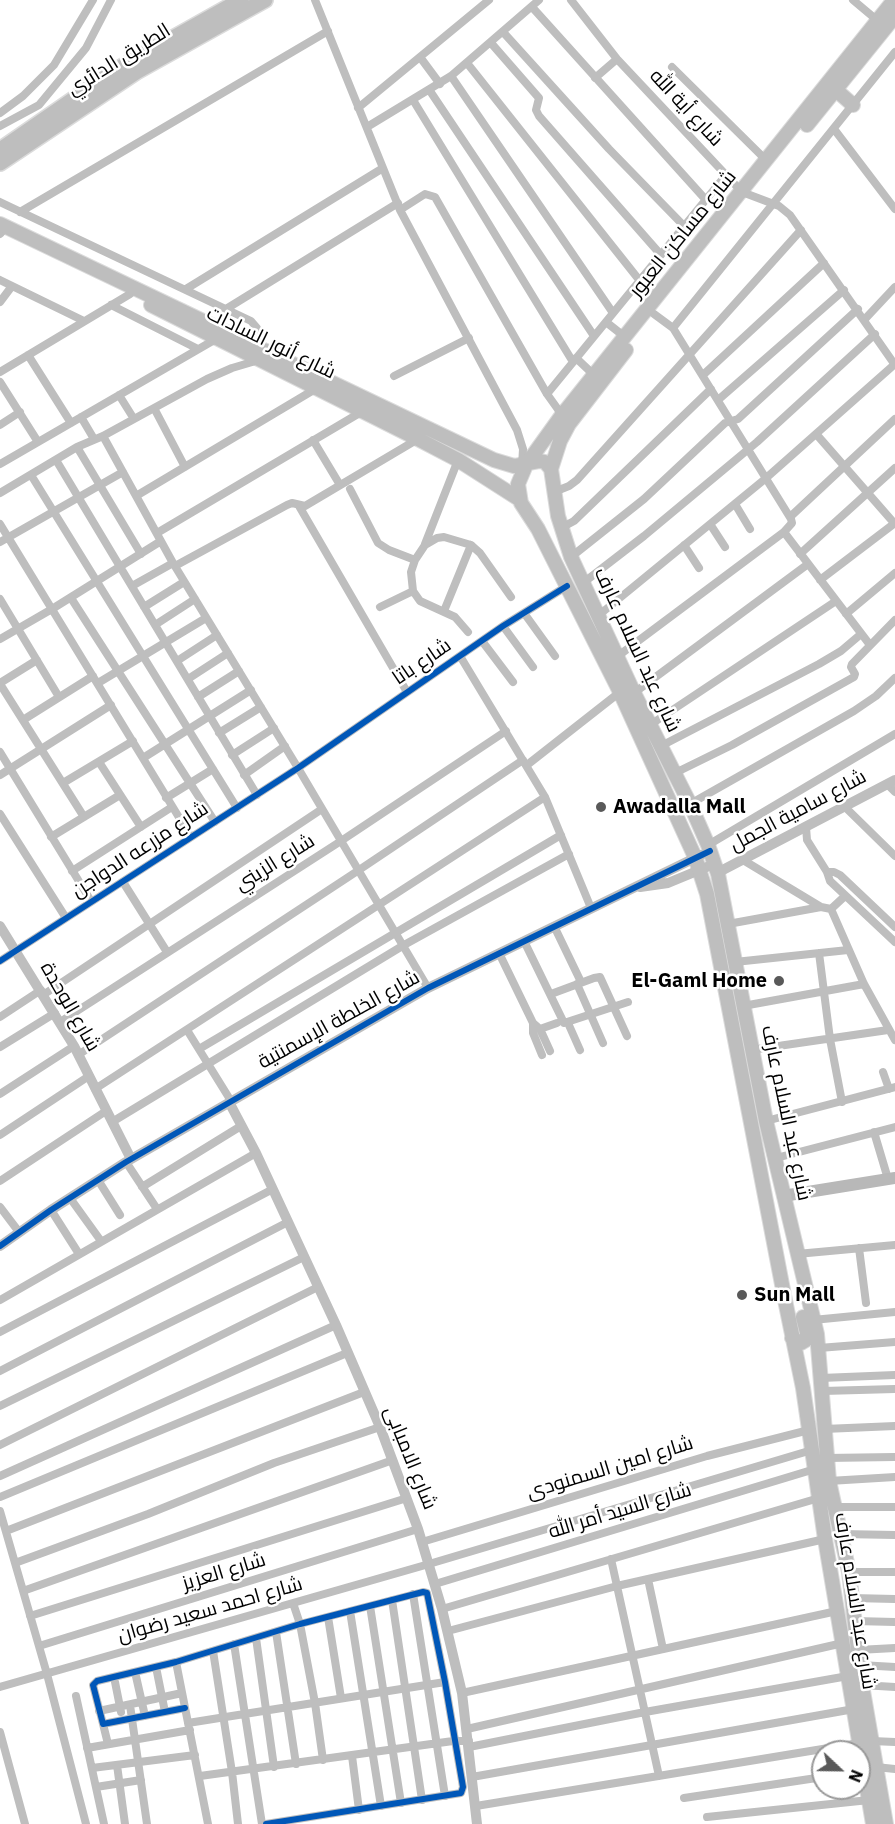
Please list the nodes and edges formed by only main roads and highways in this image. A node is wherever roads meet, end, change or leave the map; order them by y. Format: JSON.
{"nodes":[{"id":1,"x":241,"y":0,"type":"edge"},
{"id":2,"x":265,"y":0,"type":"edge"},
{"id":3,"x":894,"y":0,"type":"edge"},
{"id":4,"x":895,"y":16,"type":"edge"},
{"id":5,"x":836,"y":90,"type":"junction"},
{"id":6,"x":853,"y":105,"type":"road end"},
{"id":7,"x":0,"y":150,"type":"edge"},
{"id":8,"x":0,"y":163,"type":"edge"},
{"id":9,"x":746,"y":194,"type":"junction"},
{"id":10,"x":0,"y":224,"type":"edge"},
{"id":11,"x":0,"y":234,"type":"edge"},
{"id":12,"x":655,"y":307,"type":"junction"},
{"id":13,"x":248,"y":348,"type":"junction"},
{"id":14,"x":505,"y":464,"type":"junction"},
{"id":15,"x":524,"y":465,"type":"junction"},
{"id":16,"x":551,"y":469,"type":"junction"},
{"id":17,"x":496,"y":484,"type":"junction"},
{"id":18,"x":519,"y":499,"type":"junction"},
{"id":19,"x":560,"y":526,"type":"junction"},
{"id":20,"x":540,"y":533,"type":"junction"},
{"id":21,"x":627,"y":692,"type":"junction"},
{"id":22,"x":892,"y":1178,"type":"edge"},
{"id":23,"x":783,"y":1196,"type":"junction"},
{"id":24,"x":807,"y":1295,"type":"junction"},
{"id":25,"x":792,"y":1338,"type":"junction"},
{"id":26,"x":820,"y":1363,"type":"junction"},
{"id":27,"x":803,"y":1388,"type":"junction"},
{"id":28,"x":865,"y":1740,"type":"edge"},
{"id":29,"x":866,"y":1740,"type":"edge"},
{"id":30,"x":871,"y":1784,"type":"edge"},
{"id":31,"x":869,"y":1800,"type":"edge"},
{"id":32,"x":873,"y":1824,"type":"edge"},
{"id":33,"x":886,"y":1824,"type":"edge"}],
"edges":[{"from":1,"to":7,"type":"highway","name":"الطريق الدائري"},
{"from":2,"to":8,"type":"highway","name":"الطريق الدائري"},
{"from":3,"to":9,"type":"main road","name":"شارع مساكن العبور"},
{"from":4,"to":5,"type":"main road","name":"شارع مساكن العبور"},
{"from":5,"to":6,"type":"main road"},
{"from":5,"to":9,"type":"main road","name":"شارع مساكن العبور"},
{"from":9,"to":12,"type":"main road","name":"شارع مساكن العبور"},
{"from":10,"to":13,"type":"main road","name":"شارع أنور السادات"},
{"from":11,"to":13,"type":"main road","name":"شارع أنور السادات"},
{"from":12,"to":15,"type":"main road","name":"شارع مساكن العبور"},
{"from":12,"to":16,"type":"main road","name":"شارع مساكن العبور"},
{"from":13,"to":14,"type":"main road","name":"شارع أنور السادات"},
{"from":13,"to":17,"type":"main road","name":"شارع أنور السادات"},
{"from":14,"to":15,"type":"main road","name":"شارع أنور السادات"},
{"from":14,"to":17,"type":"main road"},
{"from":15,"to":16,"type":"main road"},
{"from":15,"to":18,"type":"main road","name":"شارع مساكن العبور"},
{"from":16,"to":19,"type":"main road","name":"شارع عبد السلام عارف"},
{"from":17,"to":18,"type":"main road","name":"شارع أنور السادات"},
{"from":18,"to":20,"type":"main road","name":"شارع عبد السلام عارف"},
{"from":19,"to":20,"type":"main road"},
{"from":19,"to":21,"type":"main road","name":"شارع عبد السلام عارف"},
{"from":20,"to":21,"type":"main road","name":"شارع عبد السلام عارف"},
{"from":21,"to":23,"type":"main road","name":"شارع عبد السلام عارف"},
{"from":21,"to":25,"type":"main road","name":"شارع عبد السلام عارف"},
{"from":22,"to":23,"type":"main road"},
{"from":23,"to":24,"type":"main road","name":"شارع عبد السلام عارف"},
{"from":24,"to":25,"type":"main road"},
{"from":24,"to":26,"type":"main road","name":"شارع عبد السلام عارف"},
{"from":25,"to":27,"type":"main road","name":"شارع عبد السلام عارف"},
{"from":26,"to":27,"type":"main road"},
{"from":26,"to":29,"type":"main road","name":"شارع عبد السلام عارف"},
{"from":27,"to":28,"type":"main road","name":"شارع عبد السلام عارف"},
{"from":30,"to":33,"type":"main road","name":"شارع عبد السلام عارف"},
{"from":31,"to":32,"type":"main road","name":"شارع عبد السلام عارف"}]}
